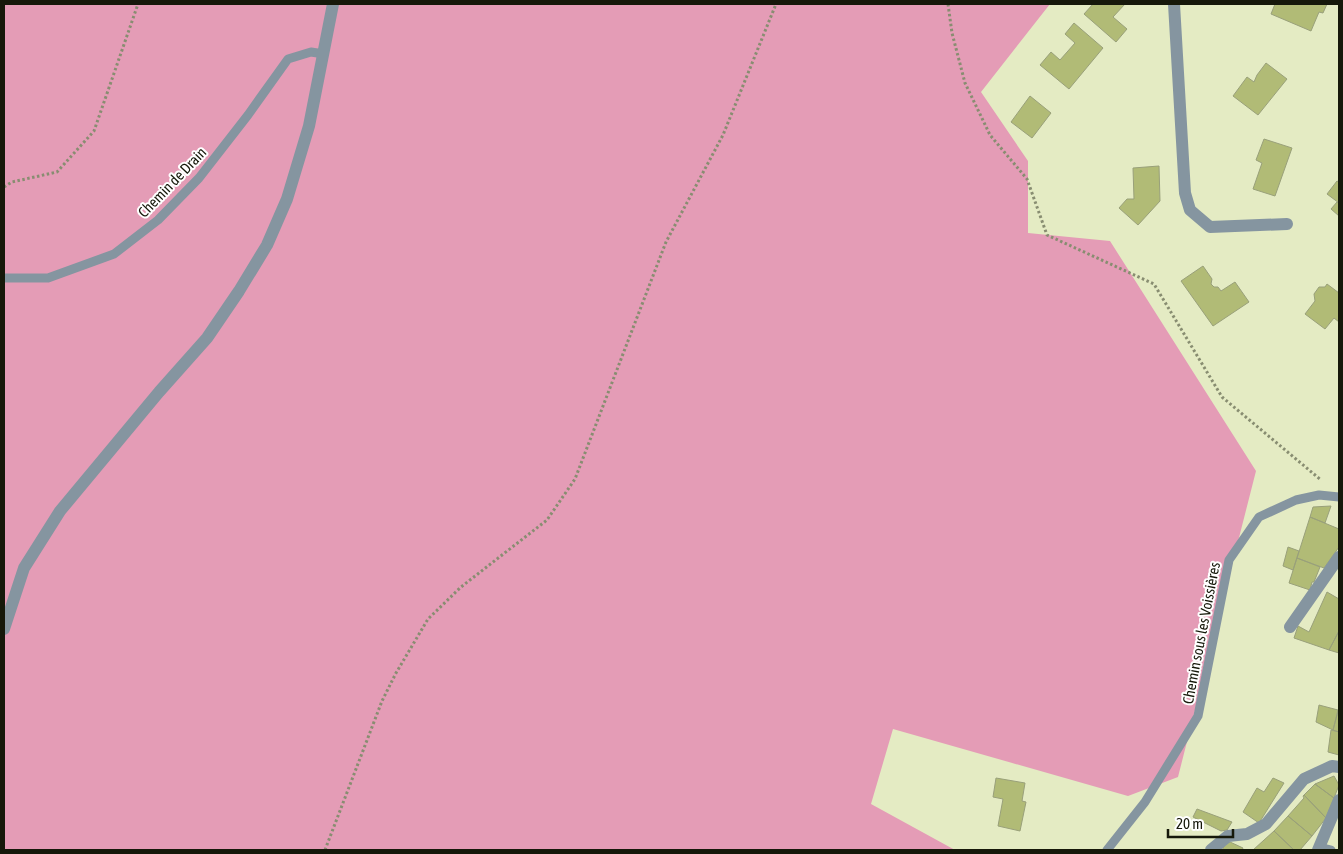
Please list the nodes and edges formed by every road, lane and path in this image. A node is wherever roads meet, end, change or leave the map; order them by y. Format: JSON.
{"nodes":[{"id":1,"x":138,"y":4,"type":"edge"},
{"id":2,"x":333,"y":4,"type":"edge"},
{"id":3,"x":776,"y":4,"type":"edge"},
{"id":4,"x":948,"y":4,"type":"edge"},
{"id":5,"x":1173,"y":4,"type":"edge"},
{"id":6,"x":324,"y":54,"type":"junction"},
{"id":7,"x":4,"y":187,"type":"edge"},
{"id":8,"x":1287,"y":224,"type":"dead end"},
{"id":9,"x":4,"y":278,"type":"edge"},
{"id":10,"x":1325,"y":483,"type":"dead end"},
{"id":11,"x":1339,"y":498,"type":"edge"},
{"id":12,"x":1339,"y":557,"type":"edge"},
{"id":13,"x":1290,"y":627,"type":"dead end"},
{"id":14,"x":4,"y":629,"type":"edge"},
{"id":15,"x":1339,"y":768,"type":"edge"},
{"id":16,"x":1339,"y":800,"type":"edge"},
{"id":17,"x":1323,"y":849,"type":"edge"},
{"id":18,"x":325,"y":850,"type":"edge"},
{"id":19,"x":1107,"y":850,"type":"edge"},
{"id":20,"x":1211,"y":850,"type":"edge"}],
"edges":[{"from":1,"to":7,"type":"path"},
{"from":2,"to":6,"type":"street"},
{"from":3,"to":18,"type":"path"},
{"from":4,"to":10,"type":"path"},
{"from":5,"to":8,"type":"street"},
{"from":6,"to":9,"type":"lane","name":"Chemin de Drain"},
{"from":6,"to":14,"type":"street"},
{"from":11,"to":19,"type":"lane","name":"Chemin sous les Voissières"},
{"from":12,"to":13,"type":"street"},
{"from":15,"to":20,"type":"street"},
{"from":16,"to":17,"type":"street"}]}
